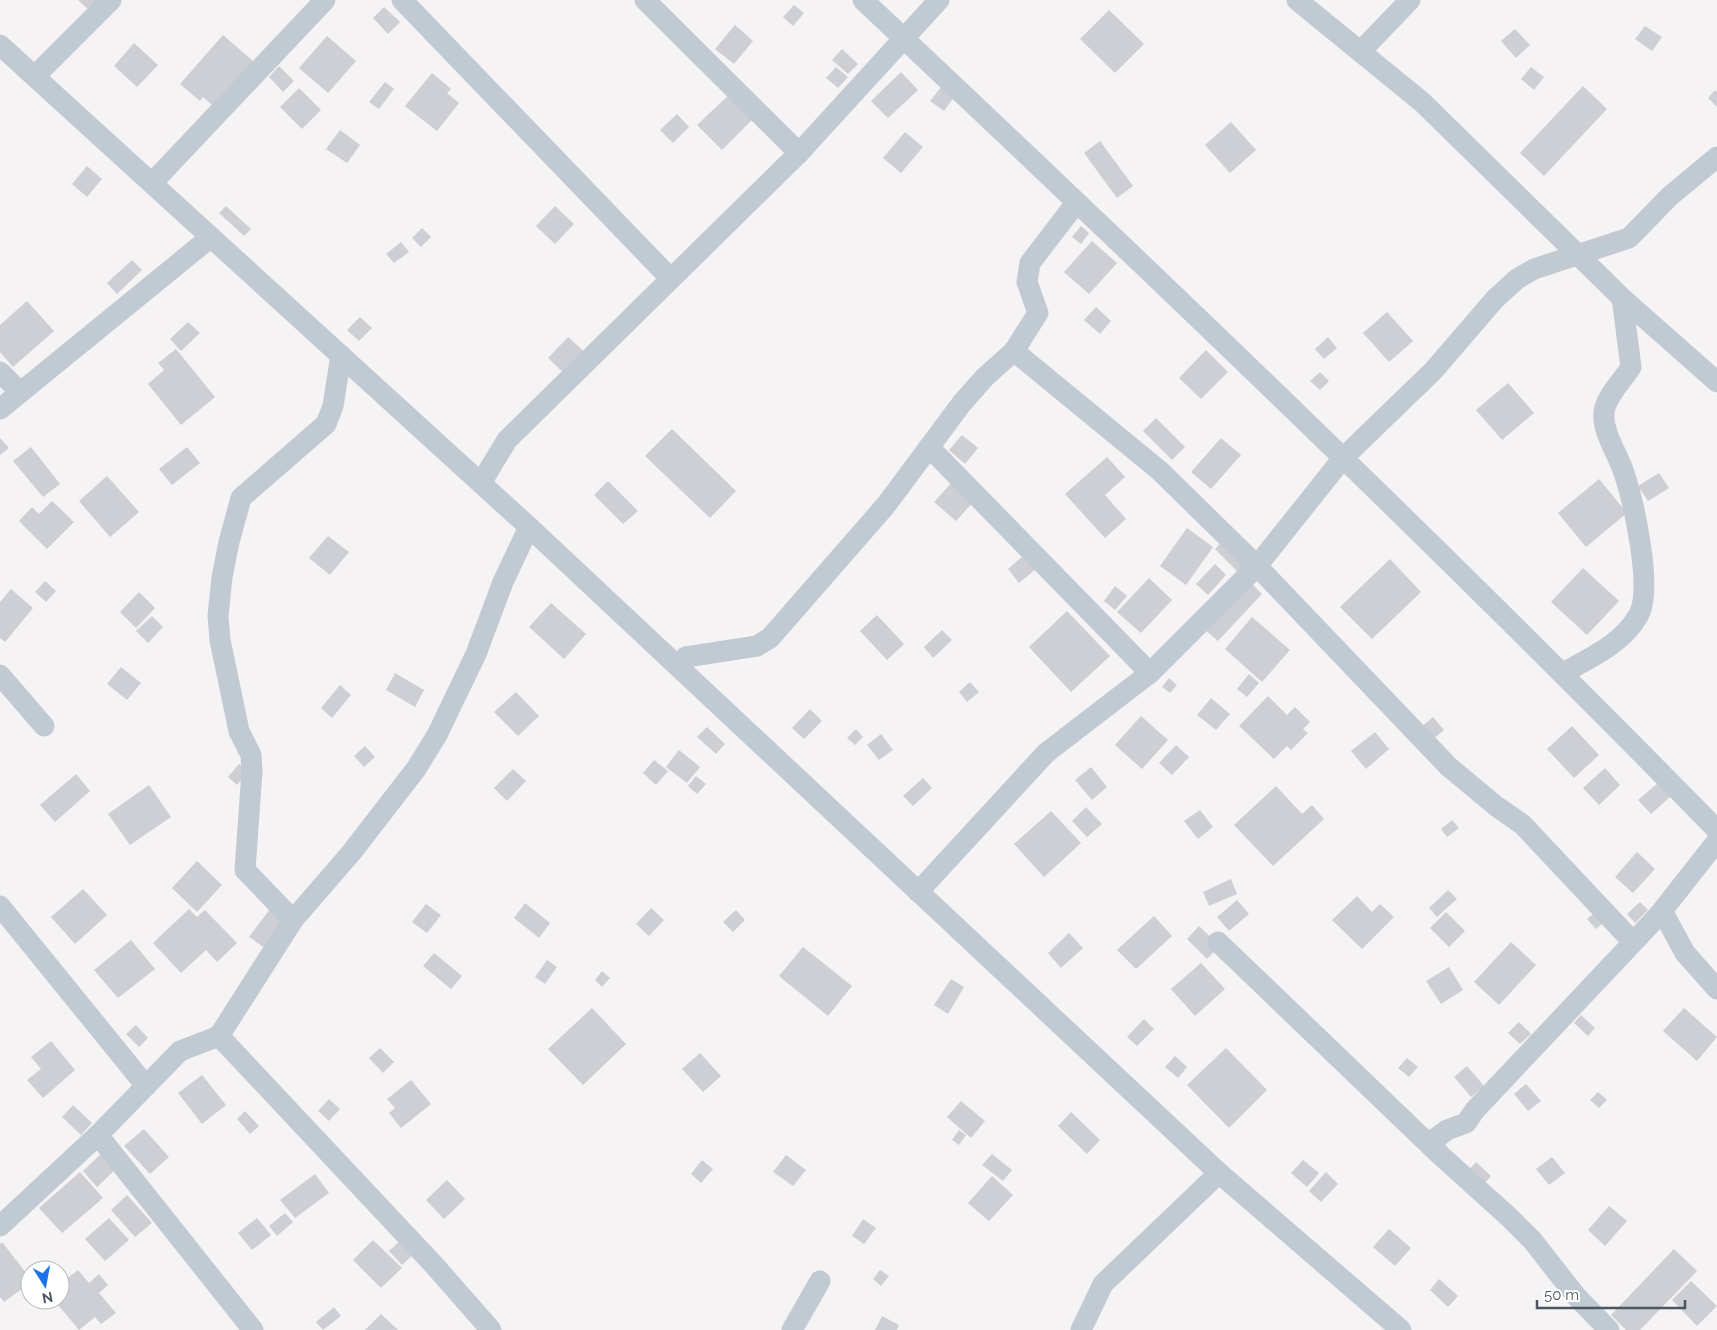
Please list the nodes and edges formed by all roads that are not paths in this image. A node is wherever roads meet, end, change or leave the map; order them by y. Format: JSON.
{"nodes":[{"id":1,"x":111,"y":0,"type":"edge"},
{"id":2,"x":325,"y":0,"type":"edge"},
{"id":3,"x":402,"y":0,"type":"edge"},
{"id":4,"x":645,"y":0,"type":"edge"},
{"id":5,"x":863,"y":0,"type":"edge"},
{"id":6,"x":939,"y":0,"type":"edge"},
{"id":7,"x":1297,"y":0,"type":"edge"},
{"id":8,"x":1410,"y":0,"type":"edge"},
{"id":9,"x":904,"y":38,"type":"junction"},
{"id":10,"x":0,"y":44,"type":"edge"},
{"id":11,"x":1361,"y":51,"type":"junction"},
{"id":12,"x":35,"y":76,"type":"junction"},
{"id":13,"x":799,"y":153,"type":"junction"},
{"id":14,"x":1717,"y":157,"type":"edge"},
{"id":15,"x":152,"y":183,"type":"junction"},
{"id":16,"x":1076,"y":202,"type":"junction"},
{"id":17,"x":211,"y":237,"type":"junction"},
{"id":18,"x":1580,"y":254,"type":"junction"},
{"id":19,"x":670,"y":278,"type":"junction"},
{"id":20,"x":1622,"y":298,"type":"junction"},
{"id":21,"x":1014,"y":351,"type":"junction"},
{"id":22,"x":341,"y":355,"type":"junction"},
{"id":23,"x":0,"y":372,"type":"edge"},
{"id":24,"x":1717,"y":382,"type":"edge"},
{"id":25,"x":20,"y":392,"type":"junction"},
{"id":26,"x":0,"y":409,"type":"edge"},
{"id":27,"x":929,"y":447,"type":"junction"},
{"id":28,"x":1343,"y":458,"type":"junction"},
{"id":29,"x":481,"y":483,"type":"junction"},
{"id":30,"x":529,"y":527,"type":"junction"},
{"id":31,"x":1257,"y":566,"type":"junction"},
{"id":32,"x":681,"y":669,"type":"junction"},
{"id":33,"x":1150,"y":673,"type":"junction"},
{"id":34,"x":1563,"y":673,"type":"junction"},
{"id":35,"x":0,"y":674,"type":"edge"},
{"id":36,"x":44,"y":726,"type":"dead end"},
{"id":37,"x":1717,"y":830,"type":"edge"},
{"id":38,"x":1717,"y":841,"type":"edge"},
{"id":39,"x":918,"y":892,"type":"junction"},
{"id":40,"x":0,"y":906,"type":"edge"},
{"id":41,"x":1658,"y":916,"type":"junction"},
{"id":42,"x":294,"y":920,"type":"junction"},
{"id":43,"x":1218,"y":942,"type":"dead end"},
{"id":44,"x":1633,"y":942,"type":"junction"},
{"id":45,"x":1717,"y":989,"type":"edge"},
{"id":46,"x":219,"y":1036,"type":"junction"},
{"id":47,"x":146,"y":1086,"type":"junction"},
{"id":48,"x":98,"y":1134,"type":"junction"},
{"id":49,"x":1438,"y":1153,"type":"junction"},
{"id":50,"x":1219,"y":1173,"type":"junction"},
{"id":51,"x":1,"y":1224,"type":"edge"},
{"id":52,"x":820,"y":1281,"type":"dead end"},
{"id":53,"x":253,"y":1330,"type":"edge"},
{"id":54,"x":491,"y":1330,"type":"edge"},
{"id":55,"x":792,"y":1330,"type":"edge"},
{"id":56,"x":1081,"y":1330,"type":"edge"},
{"id":57,"x":1400,"y":1330,"type":"edge"},
{"id":58,"x":1609,"y":1330,"type":"edge"}],
"edges":[{"from":1,"to":12,"type":"street"},
{"from":2,"to":15,"type":"street"},
{"from":3,"to":19,"type":"street"},
{"from":4,"to":13,"type":"street"},
{"from":5,"to":9,"type":"street"},
{"from":6,"to":9,"type":"street"},
{"from":7,"to":11,"type":"street"},
{"from":8,"to":11,"type":"street"},
{"from":9,"to":13,"type":"street"},
{"from":9,"to":16,"type":"street"},
{"from":10,"to":12,"type":"street"},
{"from":11,"to":18,"type":"street"},
{"from":12,"to":15,"type":"street"},
{"from":13,"to":19,"type":"street"},
{"from":14,"to":18,"type":"street"},
{"from":15,"to":17,"type":"street"},
{"from":16,"to":21,"type":"street"},
{"from":16,"to":28,"type":"street"},
{"from":17,"to":22,"type":"street"},
{"from":17,"to":25,"type":"street"},
{"from":18,"to":20,"type":"street"},
{"from":18,"to":28,"type":"street"},
{"from":19,"to":29,"type":"street"},
{"from":20,"to":24,"type":"street"},
{"from":20,"to":34,"type":"street"},
{"from":21,"to":27,"type":"street"},
{"from":21,"to":31,"type":"street"},
{"from":22,"to":29,"type":"street"},
{"from":22,"to":42,"type":"street"},
{"from":23,"to":25,"type":"street"},
{"from":25,"to":26,"type":"street"},
{"from":27,"to":32,"type":"street"},
{"from":27,"to":33,"type":"street"},
{"from":28,"to":31,"type":"street"},
{"from":28,"to":34,"type":"street"},
{"from":29,"to":30,"type":"street"},
{"from":30,"to":32,"type":"street"},
{"from":30,"to":42,"type":"street"},
{"from":31,"to":33,"type":"street"},
{"from":31,"to":44,"type":"street"},
{"from":32,"to":39,"type":"street"},
{"from":33,"to":39,"type":"street"},
{"from":34,"to":37,"type":"street"},
{"from":35,"to":36,"type":"street"},
{"from":38,"to":41,"type":"street"},
{"from":39,"to":50,"type":"street"},
{"from":40,"to":47,"type":"street"},
{"from":41,"to":44,"type":"street"},
{"from":41,"to":45,"type":"street"},
{"from":42,"to":46,"type":"street"},
{"from":43,"to":49,"type":"street"},
{"from":44,"to":49,"type":"street"},
{"from":46,"to":47,"type":"street"},
{"from":46,"to":54,"type":"street"},
{"from":47,"to":48,"type":"street"},
{"from":48,"to":51,"type":"street"},
{"from":48,"to":53,"type":"street"},
{"from":49,"to":58,"type":"street"},
{"from":50,"to":56,"type":"street"},
{"from":50,"to":57,"type":"street"},
{"from":52,"to":55,"type":"street"}]}
